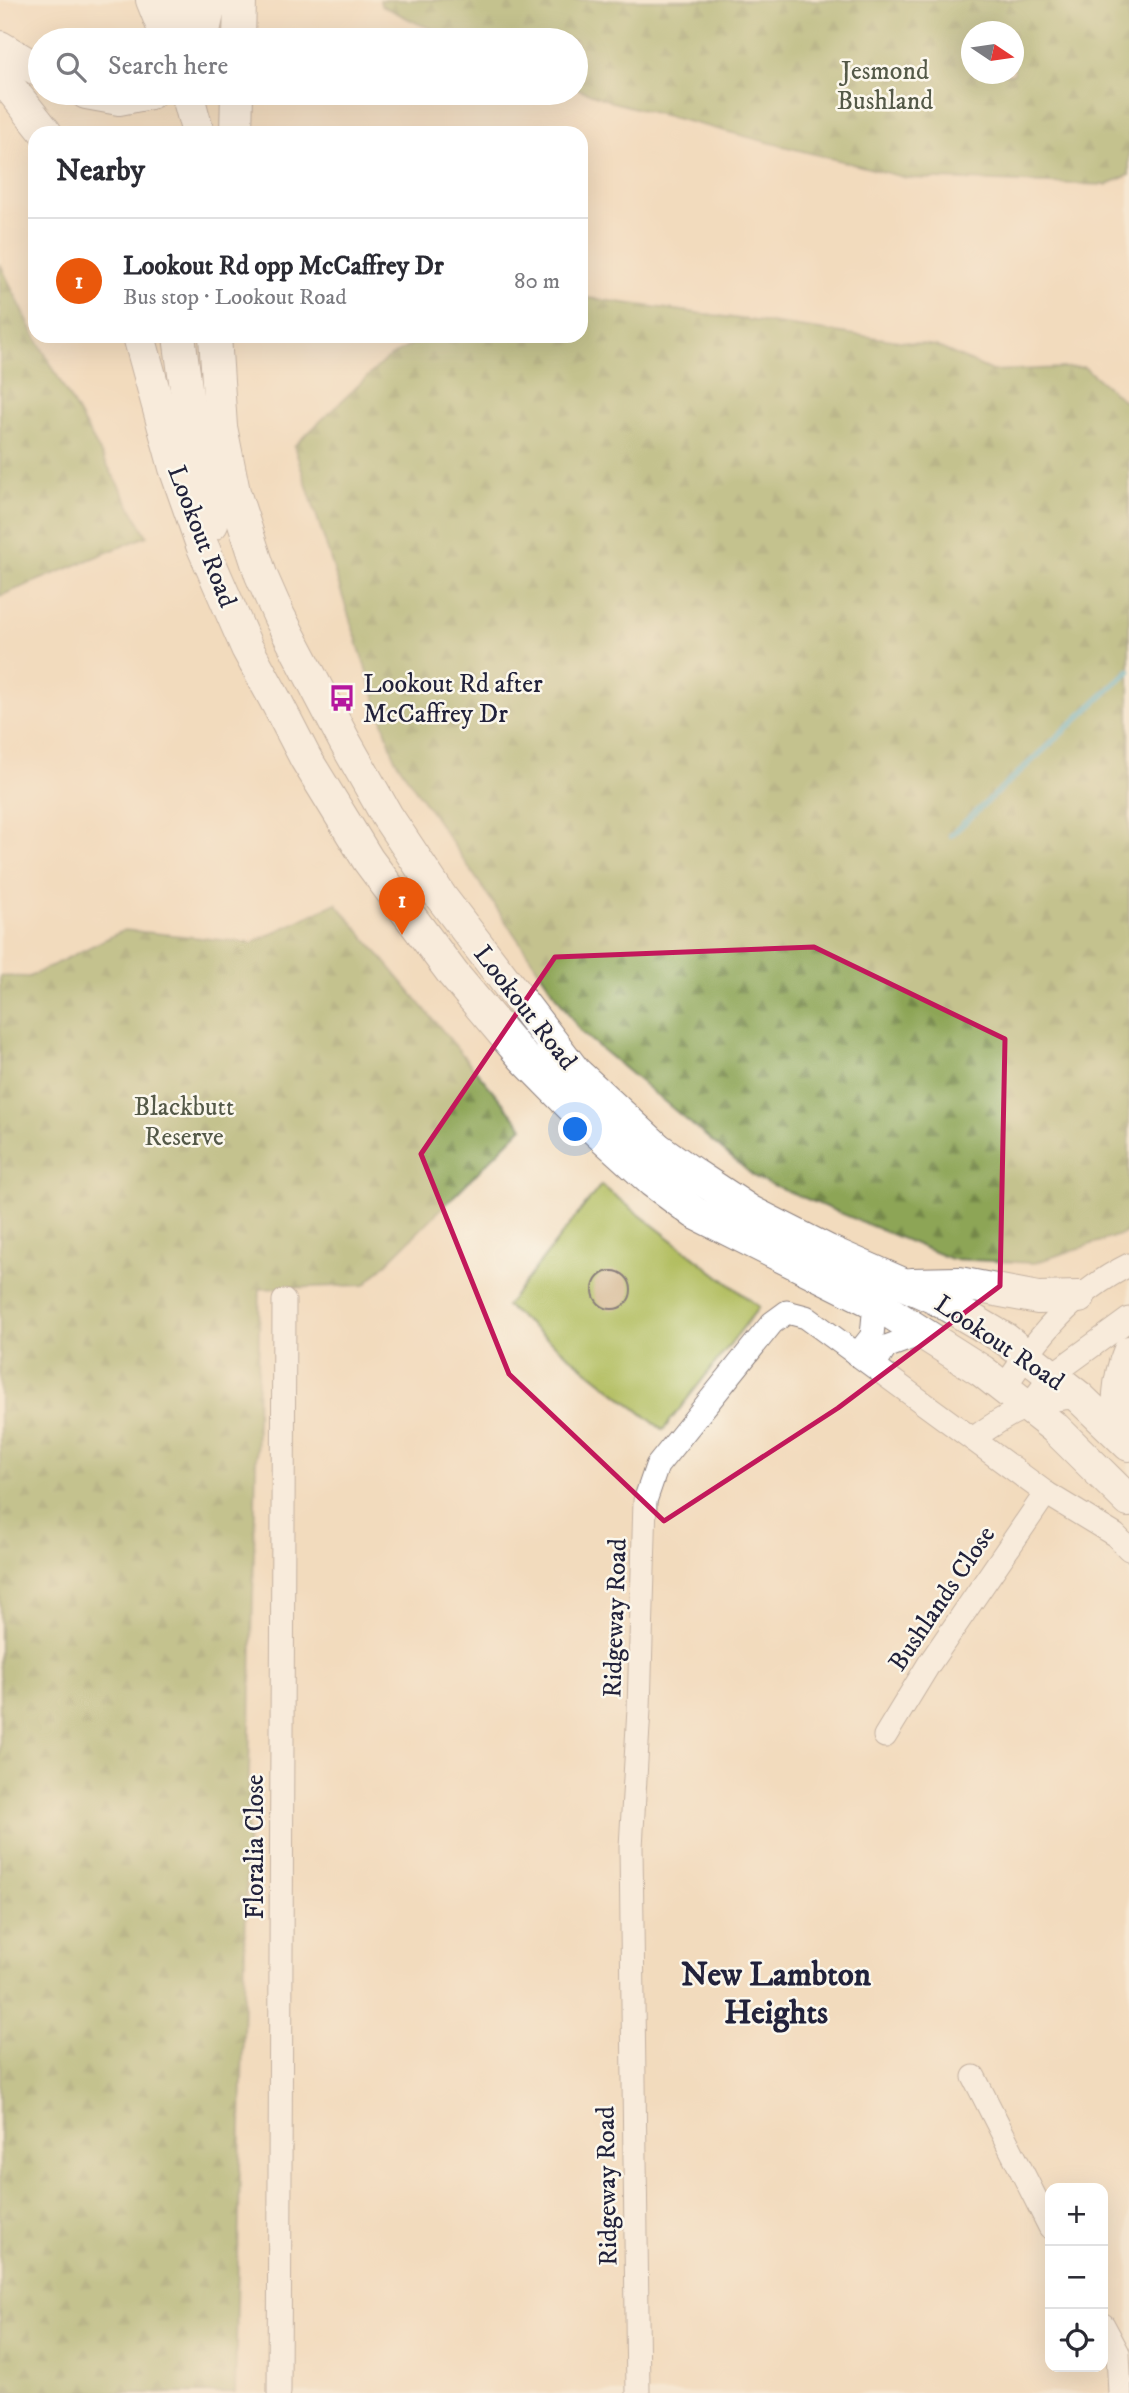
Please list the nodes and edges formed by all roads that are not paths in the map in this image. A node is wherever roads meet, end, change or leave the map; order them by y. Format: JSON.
{"nodes":[{"id":1,"x":146,"y":0,"type":"edge"},
{"id":2,"x":152,"y":0,"type":"edge"},
{"id":3,"x":183,"y":0,"type":"edge"},
{"id":4,"x":211,"y":0,"type":"edge"},
{"id":5,"x":240,"y":0,"type":"edge"},
{"id":6,"x":150,"y":28,"type":"edge"},
{"id":7,"x":163,"y":28,"type":"edge"},
{"id":8,"x":182,"y":28,"type":"edge"},
{"id":9,"x":205,"y":28,"type":"edge"},
{"id":10,"x":239,"y":28,"type":"edge"},
{"id":11,"x":0,"y":47,"type":"edge"},
{"id":12,"x":28,"y":64,"type":"edge"},
{"id":13,"x":0,"y":75,"type":"edge"},
{"id":14,"x":176,"y":105,"type":"edge"},
{"id":15,"x":190,"y":105,"type":"edge"},
{"id":16,"x":237,"y":105,"type":"edge"},
{"id":17,"x":40,"y":126,"type":"edge"},
{"id":18,"x":175,"y":126,"type":"edge"},
{"id":19,"x":196,"y":126,"type":"edge"},
{"id":20,"x":236,"y":126,"type":"edge"},
{"id":21,"x":141,"y":343,"type":"edge"},
{"id":22,"x":180,"y":343,"type":"edge"},
{"id":23,"x":215,"y":343,"type":"edge"},
{"id":24,"x":231,"y":343,"type":"edge"},
{"id":25,"x":217,"y":389,"type":"junction"},
{"id":26,"x":231,"y":611,"type":"junction"},
{"id":27,"x":1129,"y":1265,"type":"edge"},
{"id":28,"x":907,"y":1285,"type":"junction"},
{"id":29,"x":1079,"y":1297,"type":"junction"},
{"id":30,"x":284,"y":1301,"type":"dead end"},
{"id":31,"x":875,"y":1303,"type":"junction"},
{"id":32,"x":1129,"y":1319,"type":"edge"},
{"id":33,"x":924,"y":1333,"type":"junction"},
{"id":34,"x":1129,"y":1352,"type":"edge"},
{"id":35,"x":1026,"y":1355,"type":"junction"},
{"id":36,"x":866,"y":1361,"type":"junction"},
{"id":37,"x":1052,"y":1375,"type":"junction"},
{"id":38,"x":1017,"y":1397,"type":"junction"},
{"id":39,"x":1079,"y":1397,"type":"junction"},
{"id":40,"x":973,"y":1439,"type":"junction"},
{"id":41,"x":1125,"y":1441,"type":"edge"},
{"id":42,"x":1046,"y":1493,"type":"junction"},
{"id":43,"x":1129,"y":1501,"type":"edge"},
{"id":44,"x":1129,"y":1549,"type":"edge"},
{"id":45,"x":885,"y":1736,"type":"dead end"},
{"id":46,"x":974,"y":2077,"type":"dead end"},
{"id":47,"x":1045,"y":2217,"type":"edge"},
{"id":48,"x":1108,"y":2334,"type":"edge"},
{"id":49,"x":279,"y":2393,"type":"edge"},
{"id":50,"x":638,"y":2393,"type":"edge"},
{"id":51,"x":1120,"y":2393,"type":"edge"}],
"edges":[{"from":1,"to":6,"type":"highway"},
{"from":2,"to":7,"type":"highway"},
{"from":3,"to":8,"type":"highway"},
{"from":4,"to":9,"type":"highway"},
{"from":5,"to":10,"type":"highway"},
{"from":11,"to":12,"type":"highway"},
{"from":13,"to":17,"type":"highway"},
{"from":14,"to":18,"type":"highway"},
{"from":15,"to":19,"type":"highway"},
{"from":16,"to":20,"type":"highway"},
{"from":21,"to":26,"type":"highway","name":"Lookout Road"},
{"from":22,"to":26,"type":"highway"},
{"from":23,"to":25,"type":"highway","name":"Lookout Road"},
{"from":24,"to":25,"type":"highway"},
{"from":25,"to":28,"type":"highway","name":"Lookout Road"},
{"from":26,"to":31,"type":"highway","name":"Lookout Road"},
{"from":27,"to":29,"type":"street"},
{"from":28,"to":29,"type":"highway"},
{"from":28,"to":35,"type":"highway","name":"Lookout Road"},
{"from":29,"to":35,"type":"street"},
{"from":30,"to":49,"type":"street","name":"Floralia Close"},
{"from":31,"to":33,"type":"highway","name":"Lookout Road"},
{"from":31,"to":36,"type":"street"},
{"from":32,"to":37,"type":"street"},
{"from":33,"to":36,"type":"street","name":"Lookout Road"},
{"from":33,"to":38,"type":"highway","name":"Lookout Road"},
{"from":34,"to":41,"type":"highway"},
{"from":35,"to":37,"type":"highway","name":"Lookout Road"},
{"from":35,"to":38,"type":"street"},
{"from":36,"to":40,"type":"street","name":"Ridgeway Road"},
{"from":36,"to":50,"type":"street","name":"Ridgeway Road"},
{"from":37,"to":38,"type":"street"},
{"from":37,"to":39,"type":"highway","name":"Lookout Road"},
{"from":38,"to":39,"type":"street"},
{"from":38,"to":40,"type":"street"},
{"from":38,"to":43,"type":"highway","name":"Lookout Road"},
{"from":39,"to":41,"type":"highway","name":"Lookout Road"},
{"from":40,"to":42,"type":"street","name":"Ridgeway Road"},
{"from":42,"to":44,"type":"street","name":"Ridgeway Road"},
{"from":42,"to":45,"type":"street","name":"Bushlands Close"},
{"from":46,"to":47,"type":"street"},
{"from":48,"to":51,"type":"street"}]}
